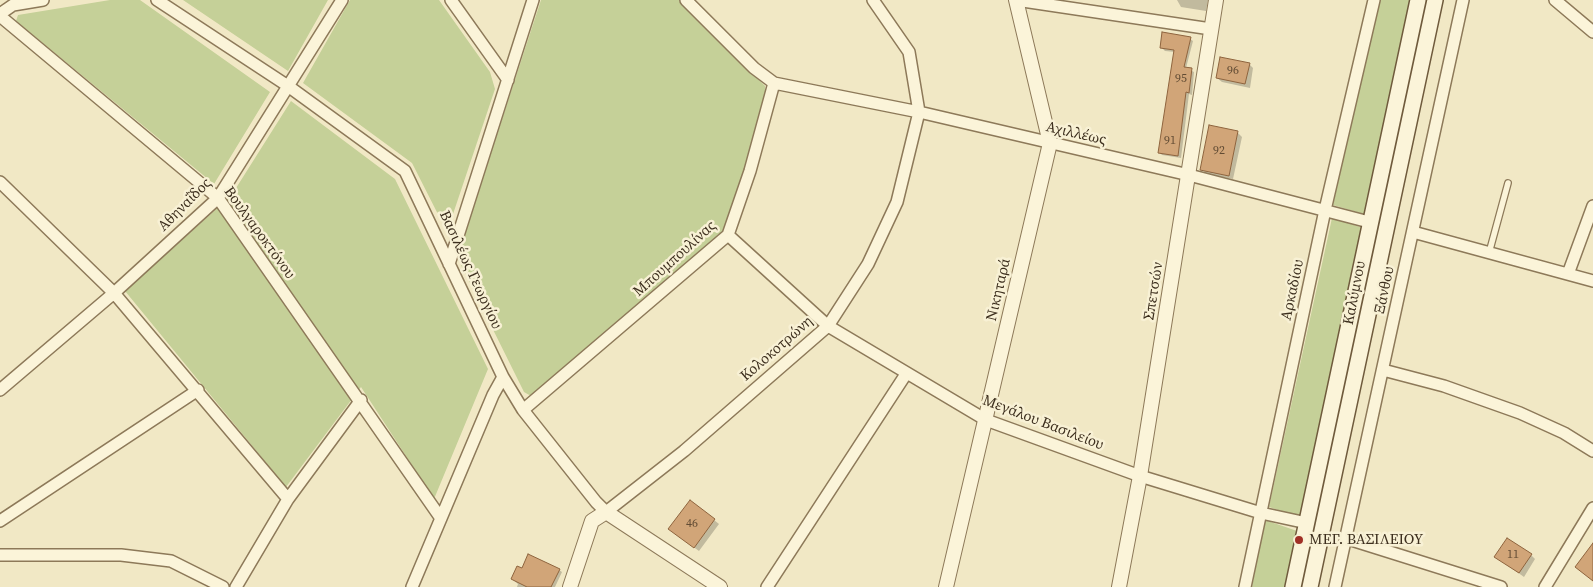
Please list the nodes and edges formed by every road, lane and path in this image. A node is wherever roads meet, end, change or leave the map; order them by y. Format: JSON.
{"nodes":[{"id":1,"x":43,"y":0,"type":"edge"},
{"id":2,"x":158,"y":0,"type":"edge"},
{"id":3,"x":342,"y":0,"type":"edge"},
{"id":4,"x":451,"y":0,"type":"edge"},
{"id":5,"x":534,"y":0,"type":"edge"},
{"id":6,"x":686,"y":0,"type":"edge"},
{"id":7,"x":873,"y":0,"type":"edge"},
{"id":8,"x":1016,"y":0,"type":"edge"},
{"id":9,"x":1216,"y":0,"type":"edge"},
{"id":10,"x":1374,"y":0,"type":"edge"},
{"id":11,"x":1418,"y":0,"type":"edge"},
{"id":12,"x":1435,"y":0,"type":"edge"},
{"id":13,"x":1463,"y":0,"type":"edge"},
{"id":14,"x":1555,"y":0,"type":"edge"},
{"id":15,"x":0,"y":15,"type":"edge"},
{"id":16,"x":1211,"y":30,"type":"junction"},
{"id":17,"x":1593,"y":32,"type":"edge"},
{"id":18,"x":508,"y":80,"type":"junction"},
{"id":19,"x":774,"y":82,"type":"junction"},
{"id":20,"x":288,"y":86,"type":"junction"},
{"id":21,"x":919,"y":112,"type":"junction"},
{"id":22,"x":1050,"y":143,"type":"junction"},
{"id":23,"x":1190,"y":175,"type":"junction"},
{"id":24,"x":0,"y":182,"type":"edge"},
{"id":25,"x":1508,"y":183,"type":"dead end"},
{"id":26,"x":218,"y":198,"type":"junction"},
{"id":27,"x":1593,"y":206,"type":"edge"},
{"id":28,"x":1325,"y":210,"type":"junction"},
{"id":29,"x":1369,"y":222,"type":"junction"},
{"id":30,"x":1413,"y":232,"type":"junction"},
{"id":31,"x":728,"y":235,"type":"junction"},
{"id":32,"x":1489,"y":253,"type":"junction"},
{"id":33,"x":449,"y":264,"type":"junction"},
{"id":34,"x":1568,"y":274,"type":"junction"},
{"id":35,"x":1593,"y":282,"type":"edge"},
{"id":36,"x":114,"y":293,"type":"junction"},
{"id":37,"x":828,"y":326,"type":"junction"},
{"id":38,"x":1383,"y":370,"type":"junction"},
{"id":39,"x":906,"y":374,"type":"junction"},
{"id":40,"x":503,"y":377,"type":"junction"},
{"id":41,"x":0,"y":390,"type":"edge"},
{"id":42,"x":198,"y":390,"type":"junction"},
{"id":43,"x":361,"y":400,"type":"junction"},
{"id":44,"x":523,"y":410,"type":"junction"},
{"id":45,"x":986,"y":420,"type":"junction"},
{"id":46,"x":1593,"y":451,"type":"edge"},
{"id":47,"x":1140,"y":476,"type":"junction"},
{"id":48,"x":288,"y":499,"type":"junction"},
{"id":49,"x":1593,"y":508,"type":"edge"},
{"id":50,"x":606,"y":512,"type":"junction"},
{"id":51,"x":1261,"y":512,"type":"junction"},
{"id":52,"x":440,"y":517,"type":"junction"},
{"id":53,"x":0,"y":521,"type":"edge"},
{"id":54,"x":1307,"y":523,"type":"junction"},
{"id":55,"x":1345,"y":538,"type":"junction"},
{"id":56,"x":0,"y":555,"type":"edge"},
{"id":57,"x":223,"y":587,"type":"edge"},
{"id":58,"x":236,"y":587,"type":"edge"},
{"id":59,"x":412,"y":587,"type":"edge"},
{"id":60,"x":570,"y":587,"type":"edge"},
{"id":61,"x":720,"y":587,"type":"edge"},
{"id":62,"x":766,"y":587,"type":"edge"},
{"id":63,"x":946,"y":587,"type":"edge"},
{"id":64,"x":1119,"y":587,"type":"edge"},
{"id":65,"x":1245,"y":587,"type":"edge"},
{"id":66,"x":1293,"y":587,"type":"edge"},
{"id":67,"x":1310,"y":587,"type":"edge"},
{"id":68,"x":1335,"y":587,"type":"edge"},
{"id":69,"x":1500,"y":587,"type":"edge"},
{"id":70,"x":1545,"y":587,"type":"edge"}],
"edges":[{"from":1,"to":15,"type":"street"},
{"from":2,"to":20,"type":"street","name":"Βασιλέως Γεωργίου"},
{"from":3,"to":20,"type":"street","name":"Αθηναΐδος"},
{"from":4,"to":18,"type":"street"},
{"from":5,"to":18,"type":"street"},
{"from":6,"to":19,"type":"street"},
{"from":7,"to":21,"type":"street","name":"Κολοκοτρώνη"},
{"from":8,"to":16,"type":"street"},
{"from":8,"to":22,"type":"street","name":"Νικηταρά"},
{"from":9,"to":16,"type":"street","name":"Σπετσών"},
{"from":10,"to":28,"type":"street","name":"Αρκαδίου"},
{"from":11,"to":29,"type":"main road","name":"Καλύμνου"},
{"from":12,"to":67,"type":"main road","name":"Καλύμνου"},
{"from":13,"to":30,"type":"street","name":"Ξάνθου"},
{"from":14,"to":17,"type":"street"},
{"from":15,"to":26,"type":"street","name":"Βουλγαροκτόνου"},
{"from":16,"to":23,"type":"street","name":"Σπετσών"},
{"from":18,"to":33,"type":"street"},
{"from":19,"to":21,"type":"street","name":"Αχιλλέως"},
{"from":19,"to":31,"type":"street","name":"Μπουμπουλίνας"},
{"from":20,"to":26,"type":"street","name":"Αθηναΐδος"},
{"from":20,"to":33,"type":"street","name":"Βασιλέως Γεωργίου"},
{"from":21,"to":22,"type":"street","name":"Αχιλλέως"},
{"from":21,"to":37,"type":"street","name":"Κολοκοτρώνη"},
{"from":22,"to":23,"type":"street","name":"Αχιλλέως"},
{"from":22,"to":45,"type":"street","name":"Νικηταρά"},
{"from":23,"to":28,"type":"street","name":"Αχιλλέως"},
{"from":23,"to":47,"type":"street","name":"Σπετσών"},
{"from":24,"to":36,"type":"street"},
{"from":25,"to":32,"type":"lane"},
{"from":26,"to":36,"type":"street","name":"Αθηναΐδος"},
{"from":26,"to":43,"type":"street","name":"Βουλγαροκτόνου"},
{"from":27,"to":34,"type":"street"},
{"from":28,"to":29,"type":"street","name":"Αχιλλέως"},
{"from":28,"to":51,"type":"street","name":"Αρκαδίου"},
{"from":29,"to":54,"type":"main road","name":"Καλύμνου"},
{"from":30,"to":32,"type":"street"},
{"from":30,"to":38,"type":"street","name":"Ξάνθου"},
{"from":31,"to":37,"type":"street","name":"Μεγάλου Βασιλείου"},
{"from":31,"to":44,"type":"street","name":"Μπουμπουλίνας"},
{"from":32,"to":34,"type":"street"},
{"from":33,"to":40,"type":"street","name":"Βασιλέως Γεωργίου"},
{"from":34,"to":35,"type":"street"},
{"from":36,"to":41,"type":"street","name":"Αθηναΐδος"},
{"from":36,"to":42,"type":"street"},
{"from":37,"to":39,"type":"street","name":"Μεγάλου Βασιλείου"},
{"from":37,"to":50,"type":"street","name":"Κολοκοτρώνη"},
{"from":38,"to":46,"type":"street"},
{"from":38,"to":55,"type":"street","name":"Ξάνθου"},
{"from":39,"to":45,"type":"street","name":"Μεγάλου Βασιλείου"},
{"from":39,"to":62,"type":"street"},
{"from":40,"to":44,"type":"street","name":"Βασιλέως Γεωργίου"},
{"from":40,"to":52,"type":"street"},
{"from":42,"to":48,"type":"street"},
{"from":42,"to":53,"type":"street"},
{"from":43,"to":48,"type":"street"},
{"from":43,"to":52,"type":"street","name":"Βουλγαροκτόνου"},
{"from":44,"to":50,"type":"street","name":"Βασιλέως Γεωργίου"},
{"from":45,"to":47,"type":"street","name":"Μεγάλου Βασιλείου"},
{"from":45,"to":63,"type":"street","name":"Νικηταρά"},
{"from":47,"to":51,"type":"street","name":"Μεγάλου Βασιλείου"},
{"from":47,"to":64,"type":"street","name":"Σπετσών"},
{"from":48,"to":58,"type":"street"},
{"from":49,"to":70,"type":"street"},
{"from":50,"to":60,"type":"street","name":"Κολοκοτρώνη"},
{"from":50,"to":61,"type":"street","name":"Βασιλέως Γεωργίου"},
{"from":51,"to":54,"type":"street","name":"Μεγάλου Βασιλείου"},
{"from":51,"to":65,"type":"street","name":"Αρκαδίου"},
{"from":52,"to":59,"type":"street"},
{"from":54,"to":66,"type":"main road","name":"Καλύμνου"},
{"from":55,"to":68,"type":"street","name":"Ξάνθου"},
{"from":55,"to":69,"type":"street"},
{"from":56,"to":57,"type":"street"}]}
